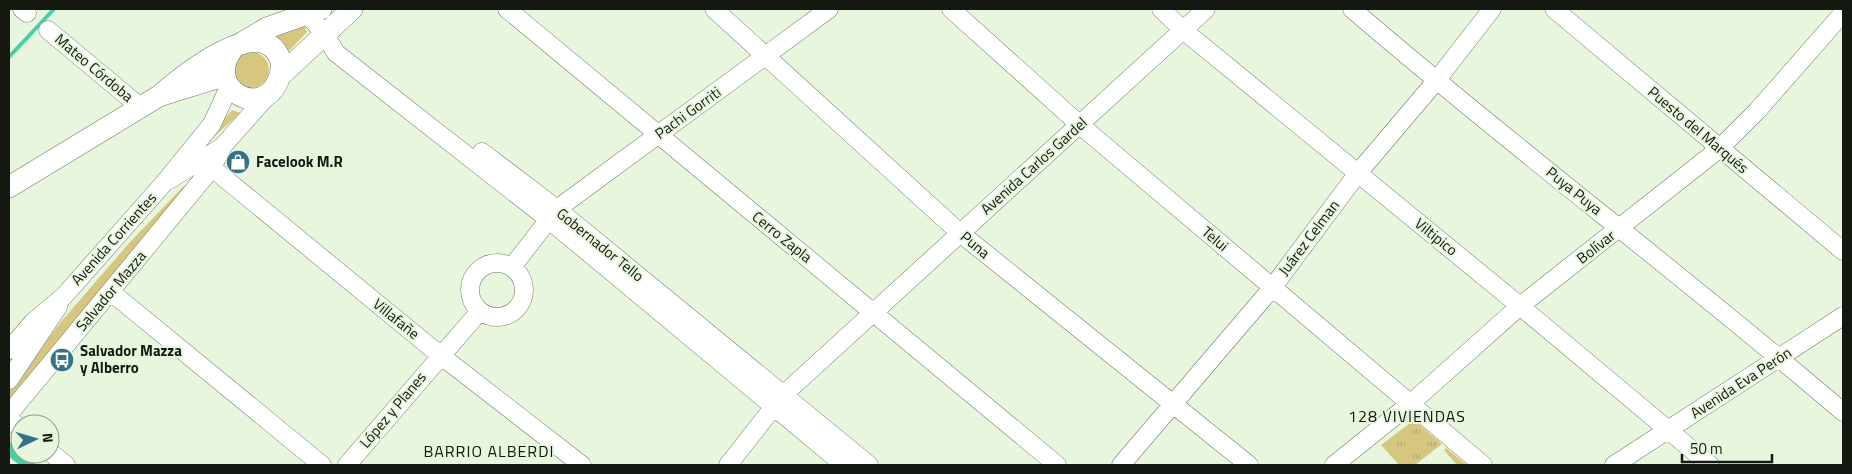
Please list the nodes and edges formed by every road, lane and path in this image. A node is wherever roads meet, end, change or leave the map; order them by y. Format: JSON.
{"nodes":[{"id":1,"x":352,"y":9,"type":"edge"},
{"id":2,"x":507,"y":9,"type":"edge"},
{"id":3,"x":714,"y":9,"type":"edge"},
{"id":4,"x":829,"y":9,"type":"edge"},
{"id":5,"x":951,"y":9,"type":"edge"},
{"id":6,"x":1161,"y":9,"type":"edge"},
{"id":7,"x":1206,"y":9,"type":"edge"},
{"id":8,"x":1352,"y":9,"type":"edge"},
{"id":9,"x":1492,"y":9,"type":"edge"},
{"id":10,"x":1554,"y":9,"type":"edge"},
{"id":11,"x":310,"y":11,"type":"edge"},
{"id":12,"x":1843,"y":13,"type":"edge"},
{"id":13,"x":48,"y":30,"type":"dead end"},
{"id":14,"x":1183,"y":30,"type":"junction"},
{"id":15,"x":324,"y":33,"type":"junction"},
{"id":16,"x":239,"y":44,"type":"junction"},
{"id":17,"x":766,"y":56,"type":"junction"},
{"id":18,"x":280,"y":76,"type":"junction"},
{"id":19,"x":1436,"y":81,"type":"junction"},
{"id":20,"x":226,"y":82,"type":"junction"},
{"id":21,"x":268,"y":95,"type":"junction"},
{"id":22,"x":159,"y":96,"type":"junction"},
{"id":23,"x":139,"y":106,"type":"junction"},
{"id":24,"x":1080,"y":125,"type":"junction"},
{"id":25,"x":658,"y":135,"type":"junction"},
{"id":26,"x":222,"y":147,"type":"junction"},
{"id":27,"x":1719,"y":149,"type":"junction"},
{"id":28,"x":212,"y":168,"type":"junction"},
{"id":29,"x":1358,"y":172,"type":"junction"},
{"id":30,"x":164,"y":183,"type":"junction"},
{"id":31,"x":9,"y":187,"type":"edge"},
{"id":32,"x":552,"y":214,"type":"junction"},
{"id":33,"x":1620,"y":228,"type":"junction"},
{"id":34,"x":960,"y":233,"type":"junction"},
{"id":35,"x":1843,"y":252,"type":"edge"},
{"id":36,"x":512,"y":267,"type":"junction"},
{"id":37,"x":1272,"y":288,"type":"junction"},
{"id":38,"x":111,"y":292,"type":"junction"},
{"id":39,"x":64,"y":296,"type":"junction"},
{"id":40,"x":1520,"y":306,"type":"junction"},
{"id":41,"x":480,"y":311,"type":"junction"},
{"id":42,"x":874,"y":313,"type":"junction"},
{"id":43,"x":1843,"y":316,"type":"edge"},
{"id":44,"x":9,"y":350,"type":"edge"},
{"id":45,"x":440,"y":355,"type":"junction"},
{"id":46,"x":1781,"y":358,"type":"junction"},
{"id":47,"x":9,"y":380,"type":"edge"},
{"id":48,"x":779,"y":401,"type":"junction"},
{"id":49,"x":1410,"y":404,"type":"junction"},
{"id":50,"x":1173,"y":405,"type":"junction"},
{"id":51,"x":1843,"y":412,"type":"edge"},
{"id":52,"x":9,"y":414,"type":"edge"},
{"id":53,"x":1667,"y":431,"type":"junction"},
{"id":54,"x":322,"y":465,"type":"edge"},
{"id":55,"x":347,"y":465,"type":"edge"},
{"id":56,"x":582,"y":465,"type":"edge"},
{"id":57,"x":728,"y":465,"type":"edge"},
{"id":58,"x":844,"y":465,"type":"edge"},
{"id":59,"x":869,"y":465,"type":"edge"},
{"id":60,"x":1058,"y":465,"type":"edge"},
{"id":61,"x":1121,"y":465,"type":"edge"},
{"id":62,"x":1249,"y":465,"type":"edge"},
{"id":63,"x":1334,"y":465,"type":"edge"},
{"id":64,"x":1483,"y":465,"type":"edge"},
{"id":65,"x":1614,"y":465,"type":"edge"},
{"id":66,"x":1710,"y":465,"type":"edge"}],
"edges":[{"from":1,"to":15,"type":"main road"},
{"from":2,"to":25,"type":"street","name":"Cerro Zapla"},
{"from":3,"to":17,"type":"street","name":"Puna"},
{"from":4,"to":17,"type":"street","name":"Pachi Gorriti"},
{"from":5,"to":24,"type":"street","name":"Telui"},
{"from":6,"to":14,"type":"street","name":"Viltipico"},
{"from":7,"to":14,"type":"street","name":"Avenida Carlos Gardel"},
{"from":8,"to":19,"type":"street","name":"Puya Puya"},
{"from":9,"to":19,"type":"street","name":"Juárez Celman"},
{"from":10,"to":27,"type":"street","name":"Puesto del Marqués"},
{"from":11,"to":15,"type":"street","name":"Gobernador Tello"},
{"from":11,"to":16,"type":"main road"},
{"from":12,"to":27,"type":"street","name":"Bolívar"},
{"from":13,"to":23,"type":"street","name":"Mateo Córdoba"},
{"from":14,"to":24,"type":"street","name":"Avenida Carlos Gardel"},
{"from":14,"to":29,"type":"street","name":"Viltipico"},
{"from":15,"to":18,"type":"main road"},
{"from":15,"to":32,"type":"street","name":"Gobernador Tello"},
{"from":16,"to":18,"type":"main road"},
{"from":16,"to":20,"type":"main road"},
{"from":16,"to":22,"type":"main road"},
{"from":17,"to":25,"type":"street","name":"Pachi Gorriti"},
{"from":17,"to":34,"type":"street","name":"Puna"},
{"from":18,"to":21,"type":"main road"},
{"from":19,"to":29,"type":"street","name":"Juárez Celman"},
{"from":19,"to":33,"type":"street","name":"Puya Puya"},
{"from":20,"to":21,"type":"main road"},
{"from":20,"to":22,"type":"main road"},
{"from":20,"to":30,"type":"street","name":"Avenida Corrientes"},
{"from":21,"to":26,"type":"street","name":"Avenida Corrientes"},
{"from":22,"to":23,"type":"main road"},
{"from":23,"to":31,"type":"main road"},
{"from":24,"to":34,"type":"street","name":"Avenida Carlos Gardel"},
{"from":24,"to":37,"type":"street","name":"Telui"},
{"from":25,"to":32,"type":"street","name":"Pachi Gorriti"},
{"from":25,"to":42,"type":"street","name":"Cerro Zapla"},
{"from":26,"to":28,"type":"street","name":"Salvador Mazza"},
{"from":26,"to":30,"type":"street","name":"Avenida Corrientes"},
{"from":27,"to":33,"type":"street","name":"Bolívar"},
{"from":27,"to":35,"type":"street","name":"Puesto del Marqués"},
{"from":28,"to":38,"type":"street","name":"Salvador Mazza"},
{"from":28,"to":45,"type":"street","name":"Villafañe"},
{"from":29,"to":37,"type":"street","name":"Juárez Celman"},
{"from":29,"to":40,"type":"street","name":"Viltipico"},
{"from":30,"to":39,"type":"street","name":"Avenida Corrientes"},
{"from":32,"to":36,"type":"street","name":"Pachi Gorriti"},
{"from":32,"to":48,"type":"street","name":"Gobernador Tello"},
{"from":33,"to":40,"type":"street","name":"Bolívar"},
{"from":33,"to":46,"type":"street","name":"Puya Puya"},
{"from":34,"to":42,"type":"street","name":"Avenida Carlos Gardel"},
{"from":34,"to":50,"type":"street","name":"Puna"},
{"from":36,"to":41,"type":"street"},
{"from":36,"to":41,"type":"street"},
{"from":37,"to":49,"type":"street","name":"Telui"},
{"from":37,"to":50,"type":"street","name":"Juárez Celman"},
{"from":38,"to":52,"type":"street","name":"Salvador Mazza"},
{"from":38,"to":54,"type":"street"},
{"from":39,"to":44,"type":"street","name":"Avenida Corrientes"},
{"from":39,"to":47,"type":"street","name":"Avenida Corrientes"},
{"from":40,"to":49,"type":"street","name":"Bolívar"},
{"from":40,"to":53,"type":"street","name":"Viltipico"},
{"from":41,"to":45,"type":"street","name":"López y Planes"},
{"from":42,"to":48,"type":"street","name":"Avenida Carlos Gardel"},
{"from":42,"to":60,"type":"street","name":"Cerro Zapla"},
{"from":43,"to":46,"type":"street","name":"Avenida Eva Perón"},
{"from":45,"to":55,"type":"street","name":"López y Planes"},
{"from":45,"to":56,"type":"street","name":"Villafañe"},
{"from":46,"to":51,"type":"street","name":"Puya Puya"},
{"from":46,"to":53,"type":"street","name":"Avenida Eva Perón"},
{"from":48,"to":57,"type":"street","name":"Avenida Carlos Gardel"},
{"from":48,"to":58,"type":"street","name":"Gobernador Tello"},
{"from":48,"to":59,"type":"street","name":"Gobernador Tello"},
{"from":49,"to":63,"type":"street","name":"Bolívar"},
{"from":49,"to":64,"type":"street","name":"Telui"},
{"from":50,"to":61,"type":"street","name":"Juárez Celman"},
{"from":50,"to":62,"type":"street","name":"Puna"},
{"from":53,"to":65,"type":"street","name":"Avenida Eva Perón"},
{"from":53,"to":66,"type":"street","name":"Viltipico"}]}
